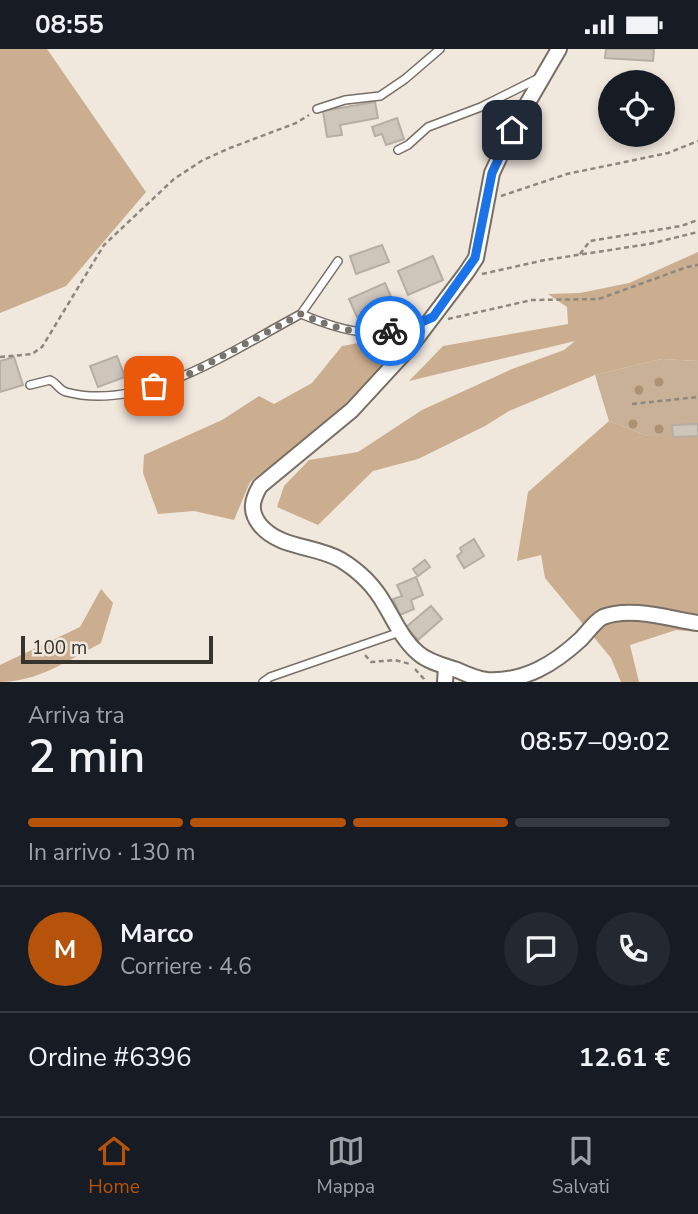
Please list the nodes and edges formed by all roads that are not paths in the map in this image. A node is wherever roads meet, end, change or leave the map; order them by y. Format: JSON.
{"nodes":[{"id":1,"x":440,"y":49,"type":"edge"},
{"id":2,"x":559,"y":49,"type":"edge"},
{"id":3,"x":543,"y":76,"type":"junction"},
{"id":4,"x":317,"y":109,"type":"road end"},
{"id":5,"x":398,"y":151,"type":"dead end"},
{"id":6,"x":338,"y":261,"type":"dead end"},
{"id":7,"x":301,"y":314,"type":"junction"},
{"id":8,"x":430,"y":320,"type":"junction"},
{"id":9,"x":30,"y":385,"type":"dead end"},
{"id":10,"x":698,"y":623,"type":"edge"},
{"id":11,"x":400,"y":632,"type":"junction"},
{"id":12,"x":445,"y":674,"type":"edge"},
{"id":13,"x":263,"y":682,"type":"edge"}],
"edges":[{"from":1,"to":4,"type":"lane"},
{"from":2,"to":3,"type":"street"},
{"from":3,"to":5,"type":"lane"},
{"from":3,"to":8,"type":"street"},
{"from":6,"to":7,"type":"lane"},
{"from":7,"to":8,"type":"lane"},
{"from":7,"to":9,"type":"lane"},
{"from":8,"to":11,"type":"street"},
{"from":10,"to":12,"type":"street"},
{"from":11,"to":12,"type":"street"},
{"from":11,"to":13,"type":"lane"}]}
